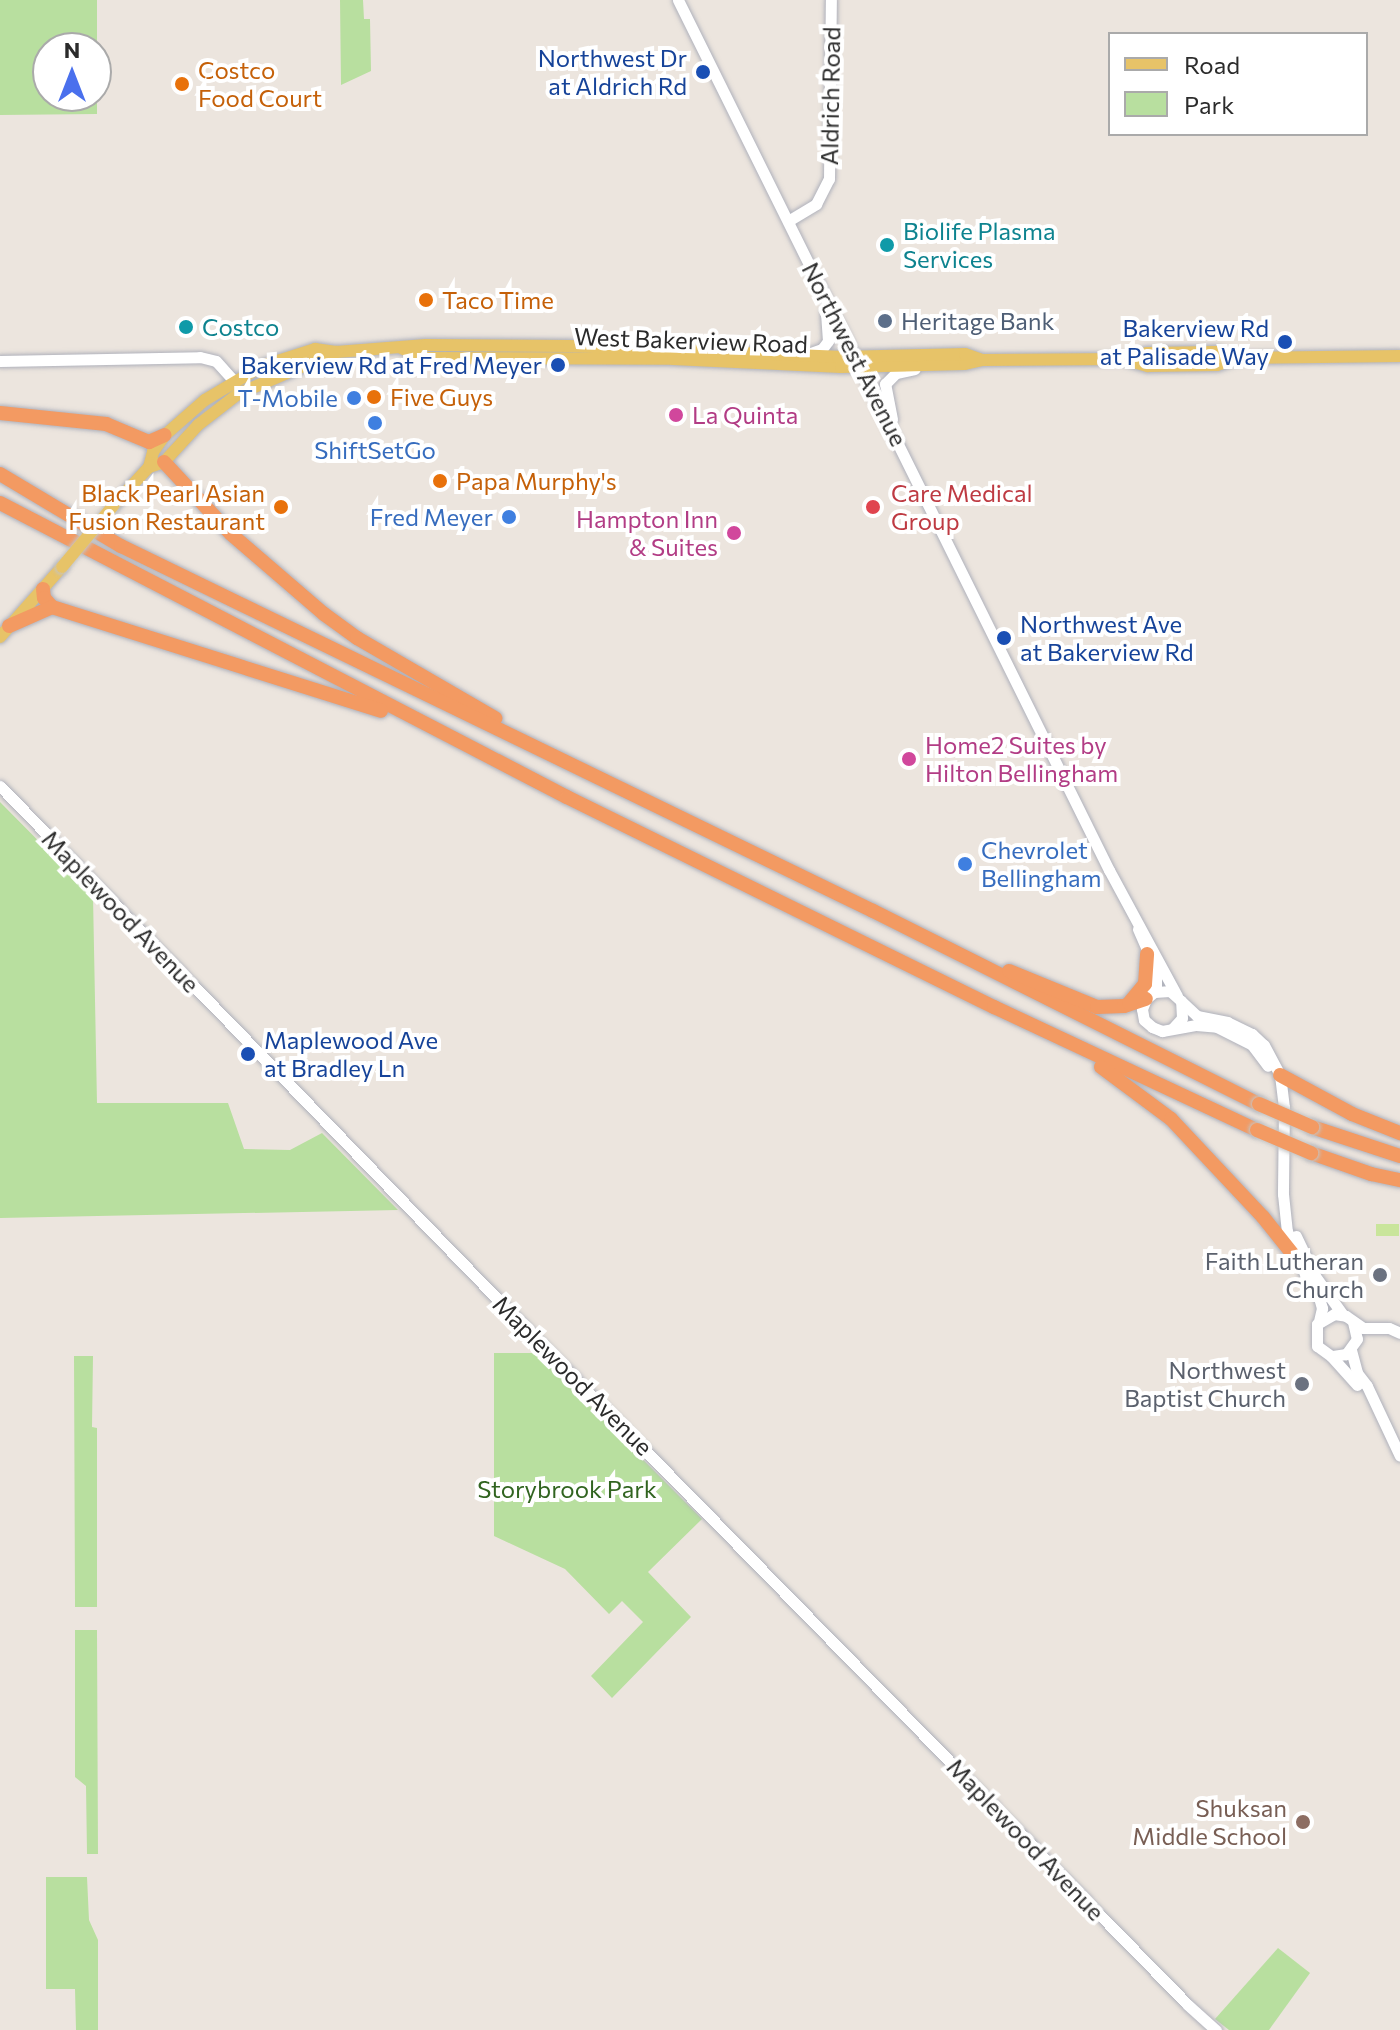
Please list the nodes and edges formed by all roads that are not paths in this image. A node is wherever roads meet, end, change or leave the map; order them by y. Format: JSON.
{"nodes":[{"id":1,"x":678,"y":0,"type":"edge"},
{"id":2,"x":831,"y":0,"type":"edge"},
{"id":3,"x":788,"y":221,"type":"junction"},
{"id":4,"x":812,"y":274,"type":"junction"},
{"id":5,"x":400,"y":347,"type":"junction"},
{"id":6,"x":656,"y":349,"type":"junction"},
{"id":7,"x":336,"y":352,"type":"junction"},
{"id":8,"x":798,"y":355,"type":"junction"},
{"id":9,"x":1400,"y":356,"type":"edge"},
{"id":10,"x":598,"y":358,"type":"junction"},
{"id":11,"x":982,"y":360,"type":"junction"},
{"id":12,"x":0,"y":361,"type":"edge"},
{"id":13,"x":856,"y":362,"type":"junction"},
{"id":14,"x":937,"y":365,"type":"junction"},
{"id":15,"x":234,"y":381,"type":"junction"},
{"id":16,"x":0,"y":413,"type":"edge"},
{"id":17,"x":165,"y":435,"type":"junction"},
{"id":18,"x":903,"y":449,"type":"junction"},
{"id":19,"x":156,"y":464,"type":"junction"},
{"id":20,"x":0,"y":474,"type":"edge"},
{"id":21,"x":0,"y":503,"type":"edge"},
{"id":22,"x":43,"y":589,"type":"junction"},
{"id":23,"x":52,"y":607,"type":"junction"},
{"id":24,"x":5,"y":631,"type":"edge"},
{"id":25,"x":600,"y":777,"type":"junction"},
{"id":26,"x":0,"y":786,"type":"edge"},
{"id":27,"x":567,"y":797,"type":"junction"},
{"id":28,"x":873,"y":911,"type":"junction"},
{"id":29,"x":1137,"y":924,"type":"junction"},
{"id":30,"x":1147,"y":954,"type":"junction"},
{"id":31,"x":1148,"y":996,"type":"junction"},
{"id":32,"x":1179,"y":998,"type":"junction"},
{"id":33,"x":1124,"y":1006,"type":"junction"},
{"id":34,"x":994,"y":1007,"type":"junction"},
{"id":35,"x":1173,"y":1028,"type":"junction"},
{"id":36,"x":1280,"y":1075,"type":"junction"},
{"id":37,"x":1284,"y":1107,"type":"junction"},
{"id":38,"x":1400,"y":1133,"type":"edge"},
{"id":39,"x":1400,"y":1156,"type":"edge"},
{"id":40,"x":1400,"y":1180,"type":"edge"},
{"id":41,"x":1286,"y":1219,"type":"junction"},
{"id":42,"x":1299,"y":1262,"type":"junction"},
{"id":43,"x":1348,"y":1318,"type":"junction"},
{"id":44,"x":1319,"y":1321,"type":"junction"},
{"id":45,"x":1399,"y":1333,"type":"edge"},
{"id":46,"x":1353,"y":1348,"type":"junction"},
{"id":47,"x":1331,"y":1356,"type":"junction"},
{"id":48,"x":1374,"y":1403,"type":"junction"},
{"id":49,"x":1400,"y":1456,"type":"edge"},
{"id":50,"x":1216,"y":2030,"type":"edge"}],
"edges":[{"from":1,"to":3,"type":"main road","name":"Northwest Avenue"},
{"from":2,"to":3,"type":"main road","name":"Aldrich Road"},
{"from":3,"to":4,"type":"main road","name":"Northwest Avenue"},
{"from":4,"to":8,"type":"main road"},
{"from":4,"to":13,"type":"main road","name":"Northwest Avenue"},
{"from":5,"to":6,"type":"main road","name":"West Bakerview Road"},
{"from":5,"to":7,"type":"main road","name":"West Bakerview Road"},
{"from":5,"to":10,"type":"main road","name":"West Bakerview Road"},
{"from":6,"to":8,"type":"main road","name":"West Bakerview Road"},
{"from":6,"to":10,"type":"main road"},
{"from":7,"to":15,"type":"main road","name":"West Bakerview Road"},
{"from":7,"to":19,"type":"main road","name":"West Bakerview Road"},
{"from":8,"to":13,"type":"main road","name":"West Bakerview Road"},
{"from":9,"to":11,"type":"main road","name":"West Bakerview Road"},
{"from":10,"to":13,"type":"main road","name":"West Bakerview Road"},
{"from":11,"to":13,"type":"main road","name":"West Bakerview Road"},
{"from":11,"to":14,"type":"main road","name":"West Bakerview Road"},
{"from":12,"to":15,"type":"main road"},
{"from":13,"to":14,"type":"main road","name":"West Bakerview Road"},
{"from":13,"to":18,"type":"main road","name":"Northwest Avenue"},
{"from":14,"to":18,"type":"main road"},
{"from":15,"to":17,"type":"main road","name":"West Bakerview Road"},
{"from":16,"to":17,"type":"highway"},
{"from":17,"to":19,"type":"main road","name":"West Bakerview Road"},
{"from":18,"to":29,"type":"main road","name":"Northwest Avenue"},
{"from":19,"to":22,"type":"main road","name":"West Bakerview Road","bridge":true},
{"from":19,"to":25,"type":"highway"},
{"from":20,"to":25,"type":"highway"},
{"from":21,"to":27,"type":"highway"},
{"from":22,"to":23,"type":"highway"},
{"from":22,"to":24,"type":"main road","name":"West Bakerview Road"},
{"from":23,"to":24,"type":"highway"},
{"from":23,"to":27,"type":"highway"},
{"from":25,"to":28,"type":"highway"},
{"from":26,"to":50,"type":"main road","name":"Maplewood Avenue"},
{"from":27,"to":34,"type":"highway"},
{"from":28,"to":33,"type":"highway"},
{"from":28,"to":39,"type":"highway","bridge":true},
{"from":29,"to":30,"type":"main road","name":"Northwest Avenue"},
{"from":29,"to":32,"type":"main road","name":"Northwest Avenue"},
{"from":30,"to":31,"type":"main road","name":"Northwest Avenue"},
{"from":30,"to":33,"type":"highway"},
{"from":31,"to":32,"type":"main road"},
{"from":31,"to":33,"type":"highway"},
{"from":31,"to":35,"type":"main road"},
{"from":32,"to":35,"type":"main road"},
{"from":32,"to":36,"type":"main road"},
{"from":34,"to":40,"type":"highway","bridge":true},
{"from":34,"to":42,"type":"highway"},
{"from":35,"to":37,"type":"main road"},
{"from":36,"to":37,"type":"main road"},
{"from":36,"to":38,"type":"highway"},
{"from":37,"to":41,"type":"main road"},
{"from":41,"to":42,"type":"main road"},
{"from":41,"to":43,"type":"main road"},
{"from":42,"to":44,"type":"main road"},
{"from":43,"to":44,"type":"main road"},
{"from":43,"to":45,"type":"main road"},
{"from":43,"to":46,"type":"main road"},
{"from":44,"to":47,"type":"main road"},
{"from":45,"to":46,"type":"main road"},
{"from":46,"to":47,"type":"main road"},
{"from":46,"to":48,"type":"main road"},
{"from":47,"to":48,"type":"main road"},
{"from":48,"to":49,"type":"main road"}]}
